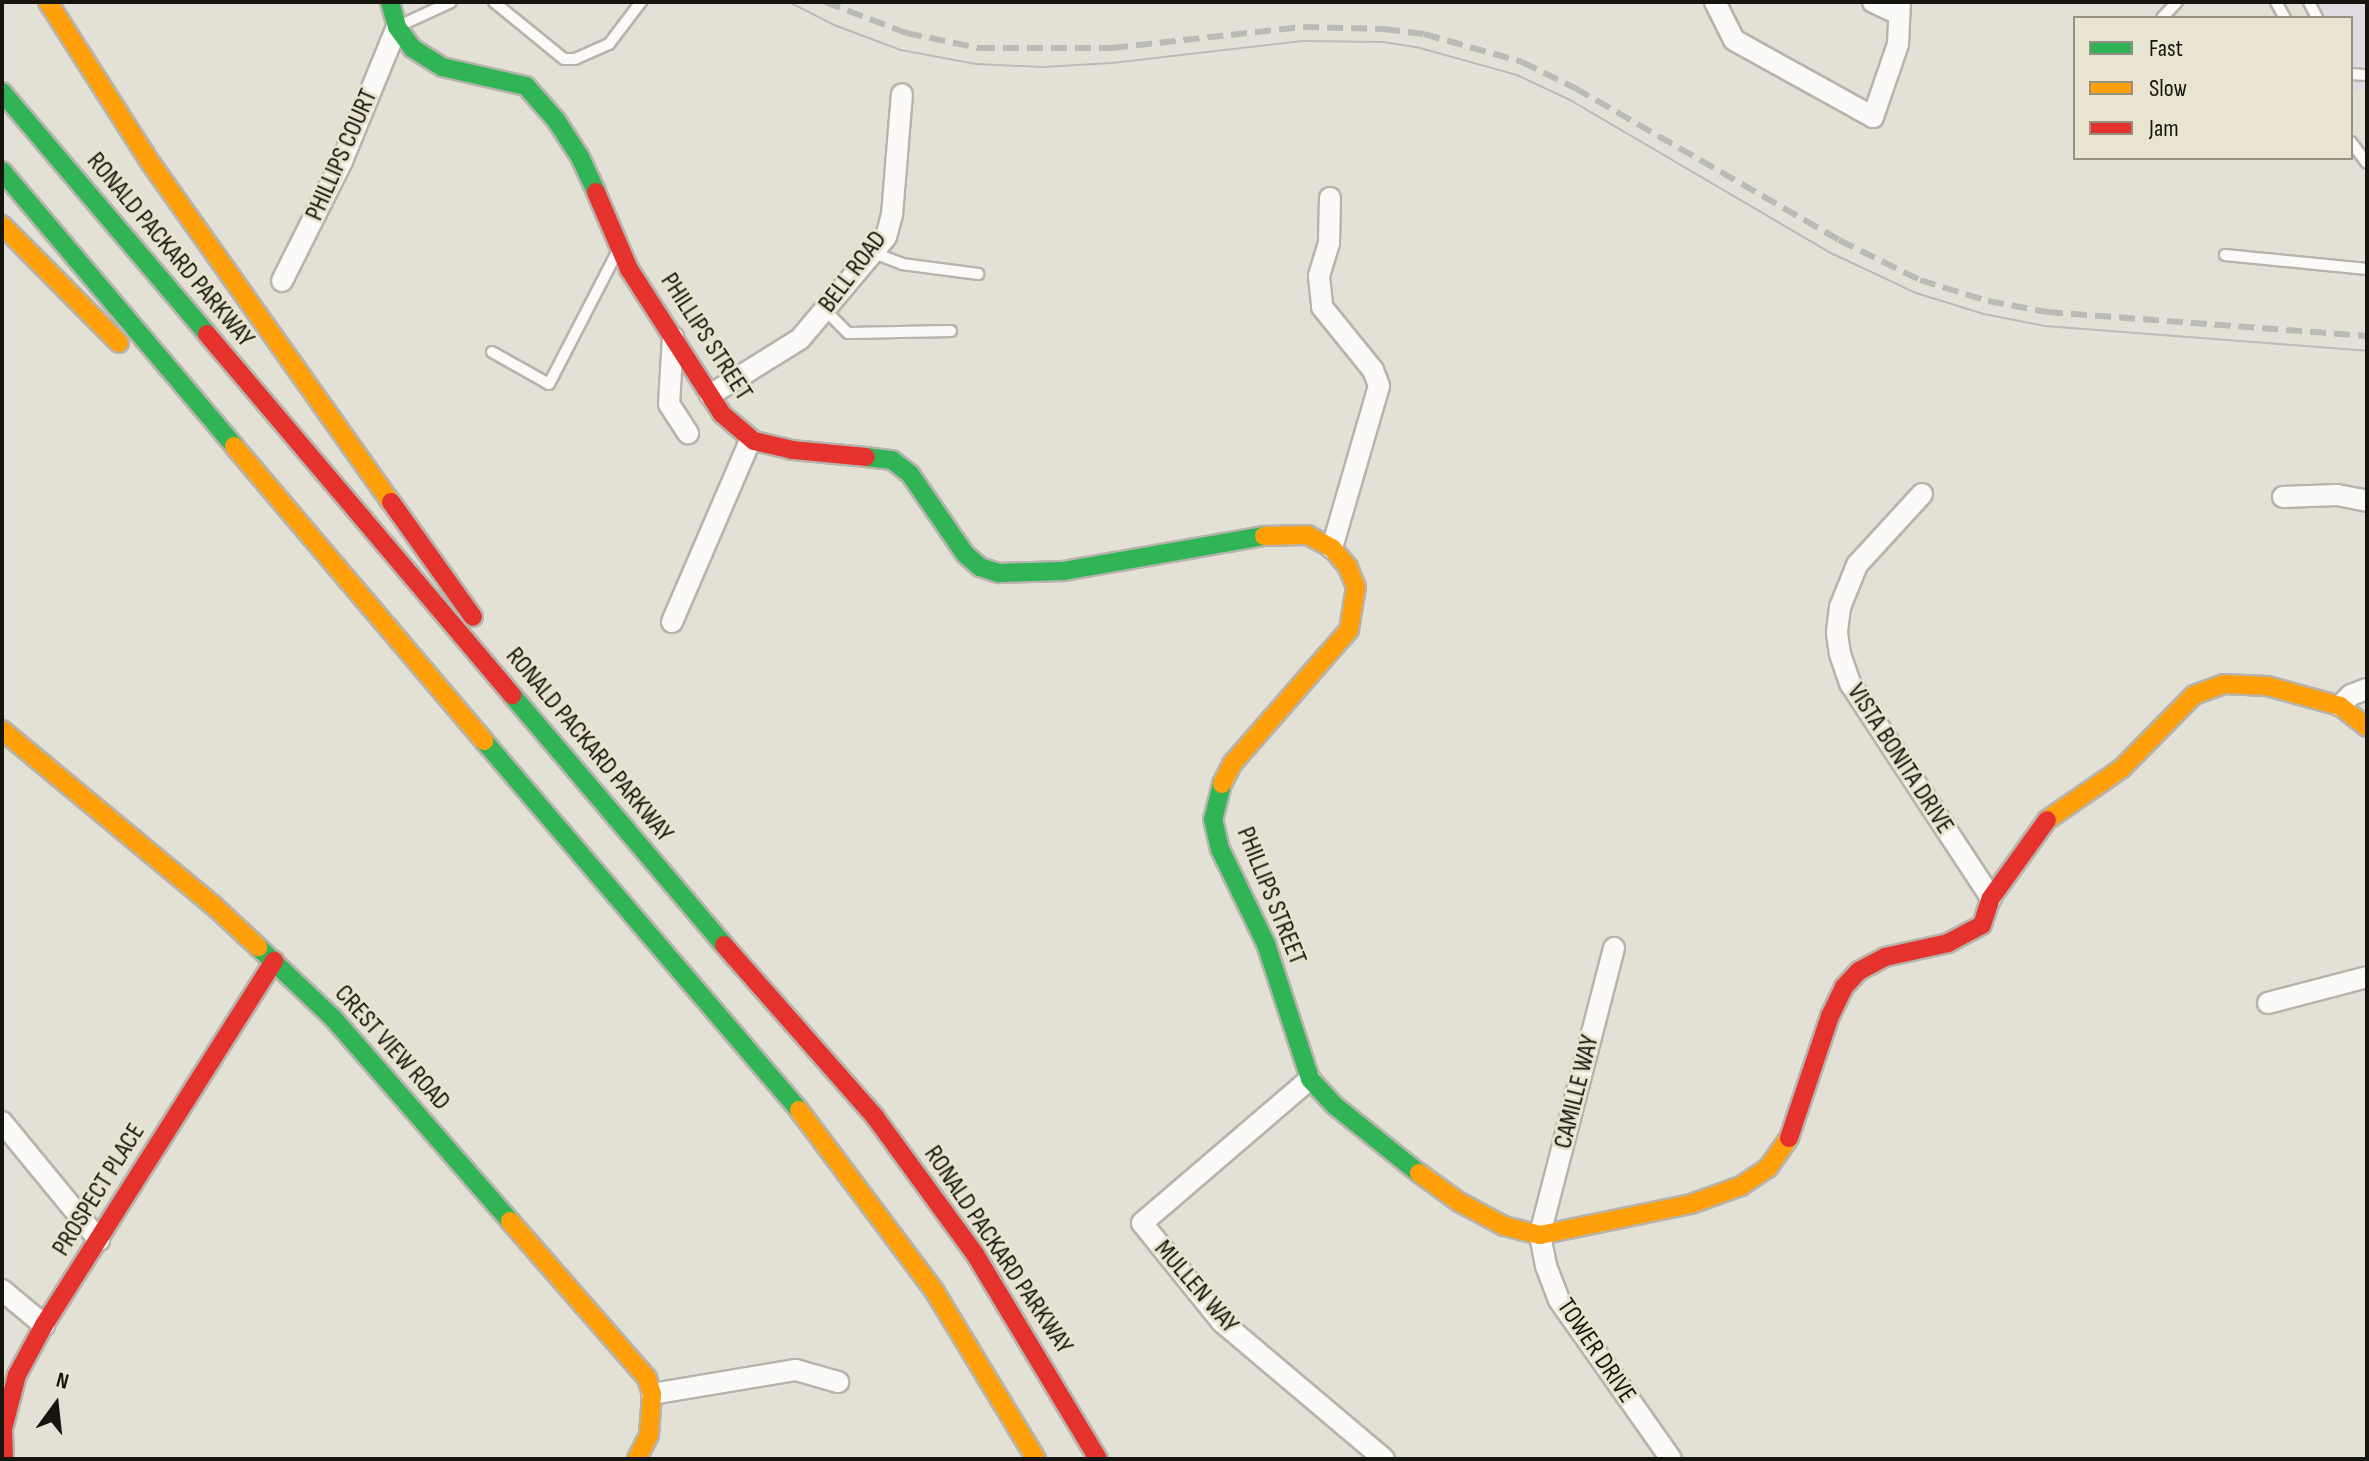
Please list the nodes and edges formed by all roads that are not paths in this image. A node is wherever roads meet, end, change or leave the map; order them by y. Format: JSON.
{"nodes":[{"id":1,"x":48,"y":2,"type":"edge"},
{"id":2,"x":390,"y":2,"type":"edge"},
{"id":3,"x":451,"y":2,"type":"edge"},
{"id":4,"x":494,"y":2,"type":"edge"},
{"id":5,"x":641,"y":2,"type":"edge"},
{"id":6,"x":1715,"y":2,"type":"edge"},
{"id":7,"x":1873,"y":2,"type":"edge"},
{"id":8,"x":1900,"y":8,"type":"edge"},
{"id":9,"x":397,"y":27,"type":"junction"},
{"id":10,"x":2,"y":92,"type":"edge"},
{"id":11,"x":902,"y":94,"type":"dead end"},
{"id":12,"x":2353,"y":145,"type":"edge"},
{"id":13,"x":2367,"y":163,"type":"edge"},
{"id":14,"x":2,"y":171,"type":"edge"},
{"id":15,"x":1330,"y":198,"type":"dead end"},
{"id":16,"x":2,"y":225,"type":"edge"},
{"id":17,"x":619,"y":247,"type":"junction"},
{"id":18,"x":874,"y":253,"type":"junction"},
{"id":19,"x":2225,"y":255,"type":"dead end"},
{"id":20,"x":2367,"y":269,"type":"edge"},
{"id":21,"x":978,"y":274,"type":"dead end"},
{"id":22,"x":282,"y":281,"type":"dead end"},
{"id":23,"x":826,"y":311,"type":"junction"},
{"id":24,"x":951,"y":331,"type":"dead end"},
{"id":25,"x":673,"y":337,"type":"junction"},
{"id":26,"x":492,"y":352,"type":"dead end"},
{"id":27,"x":710,"y":395,"type":"junction"},
{"id":28,"x":688,"y":433,"type":"dead end"},
{"id":29,"x":751,"y":439,"type":"junction"},
{"id":30,"x":1922,"y":494,"type":"dead end"},
{"id":31,"x":2283,"y":497,"type":"dead end"},
{"id":32,"x":2367,"y":501,"type":"edge"},
{"id":33,"x":303,"y":528,"type":"junction"},
{"id":34,"x":1332,"y":548,"type":"junction"},
{"id":35,"x":672,"y":622,"type":"dead end"},
{"id":36,"x":2367,"y":689,"type":"edge"},
{"id":37,"x":2340,"y":706,"type":"junction"},
{"id":38,"x":2367,"y":727,"type":"edge"},
{"id":39,"x":2,"y":730,"type":"edge"},
{"id":40,"x":547,"y":733,"type":"junction"},
{"id":41,"x":1991,"y":898,"type":"junction"},
{"id":42,"x":1614,"y":948,"type":"dead end"},
{"id":43,"x":274,"y":961,"type":"junction"},
{"id":44,"x":2367,"y":977,"type":"edge"},
{"id":45,"x":2268,"y":1003,"type":"dead end"},
{"id":46,"x":1310,"y":1079,"type":"junction"},
{"id":47,"x":2,"y":1122,"type":"edge"},
{"id":48,"x":1540,"y":1235,"type":"junction"},
{"id":49,"x":99,"y":1240,"type":"junction"},
{"id":50,"x":2,"y":1290,"type":"edge"},
{"id":51,"x":44,"y":1325,"type":"junction"},
{"id":52,"x":838,"y":1382,"type":"dead end"},
{"id":53,"x":652,"y":1394,"type":"junction"},
{"id":54,"x":4,"y":1459,"type":"edge"},
{"id":55,"x":637,"y":1459,"type":"edge"},
{"id":56,"x":1036,"y":1459,"type":"edge"},
{"id":57,"x":1098,"y":1459,"type":"edge"},
{"id":58,"x":1384,"y":1459,"type":"edge"},
{"id":59,"x":1671,"y":1459,"type":"edge"}],
"edges":[{"from":1,"to":40,"type":"main road"},
{"from":2,"to":9,"type":"main road","name":"PHILLIPS STREET"},
{"from":3,"to":9,"type":"lane"},
{"from":4,"to":5,"type":"lane"},
{"from":6,"to":8,"type":"street"},
{"from":7,"to":8,"type":"street"},
{"from":9,"to":17,"type":"main road","name":"PHILLIPS STREET"},
{"from":9,"to":22,"type":"street","name":"PHILLIPS COURT"},
{"from":10,"to":40,"type":"main road","name":"RONALD PACKARD PARKWAY"},
{"from":11,"to":18,"type":"street","name":"BELL ROAD"},
{"from":12,"to":13,"type":"lane"},
{"from":14,"to":33,"type":"main road"},
{"from":15,"to":34,"type":"street"},
{"from":16,"to":33,"type":"main road"},
{"from":17,"to":25,"type":"main road","name":"PHILLIPS STREET"},
{"from":17,"to":26,"type":"lane"},
{"from":18,"to":21,"type":"lane"},
{"from":18,"to":23,"type":"street","name":"BELL ROAD"},
{"from":19,"to":20,"type":"lane"},
{"from":23,"to":24,"type":"lane"},
{"from":23,"to":27,"type":"street","name":"BELL ROAD"},
{"from":25,"to":27,"type":"main road","name":"PHILLIPS STREET"},
{"from":25,"to":28,"type":"street"},
{"from":27,"to":29,"type":"main road","name":"PHILLIPS STREET"},
{"from":29,"to":34,"type":"main road","name":"PHILLIPS STREET"},
{"from":29,"to":35,"type":"street"},
{"from":30,"to":41,"type":"street","name":"VISTA BONITA DRIVE"},
{"from":31,"to":32,"type":"street"},
{"from":33,"to":56,"type":"main road"},
{"from":34,"to":46,"type":"main road","name":"PHILLIPS STREET"},
{"from":36,"to":37,"type":"street"},
{"from":37,"to":38,"type":"main road","name":"PHILLIPS STREET"},
{"from":37,"to":41,"type":"main road","name":"PHILLIPS STREET"},
{"from":39,"to":43,"type":"main road","name":"CREST VIEW ROAD"},
{"from":40,"to":57,"type":"main road","name":"RONALD PACKARD PARKWAY"},
{"from":41,"to":48,"type":"main road","name":"PHILLIPS STREET"},
{"from":42,"to":48,"type":"street","name":"CAMILLE WAY"},
{"from":43,"to":49,"type":"main road","name":"PROSPECT PLACE"},
{"from":43,"to":53,"type":"main road","name":"CREST VIEW ROAD"},
{"from":44,"to":45,"type":"street"},
{"from":46,"to":48,"type":"main road","name":"PHILLIPS STREET"},
{"from":46,"to":58,"type":"street","name":"MULLEN WAY"},
{"from":47,"to":49,"type":"street"},
{"from":48,"to":59,"type":"street","name":"TOWER DRIVE"},
{"from":49,"to":51,"type":"main road","name":"PROSPECT PLACE"},
{"from":50,"to":51,"type":"street"},
{"from":51,"to":54,"type":"main road","name":"PROSPECT PLACE"},
{"from":52,"to":53,"type":"street"},
{"from":53,"to":55,"type":"main road"}]}
